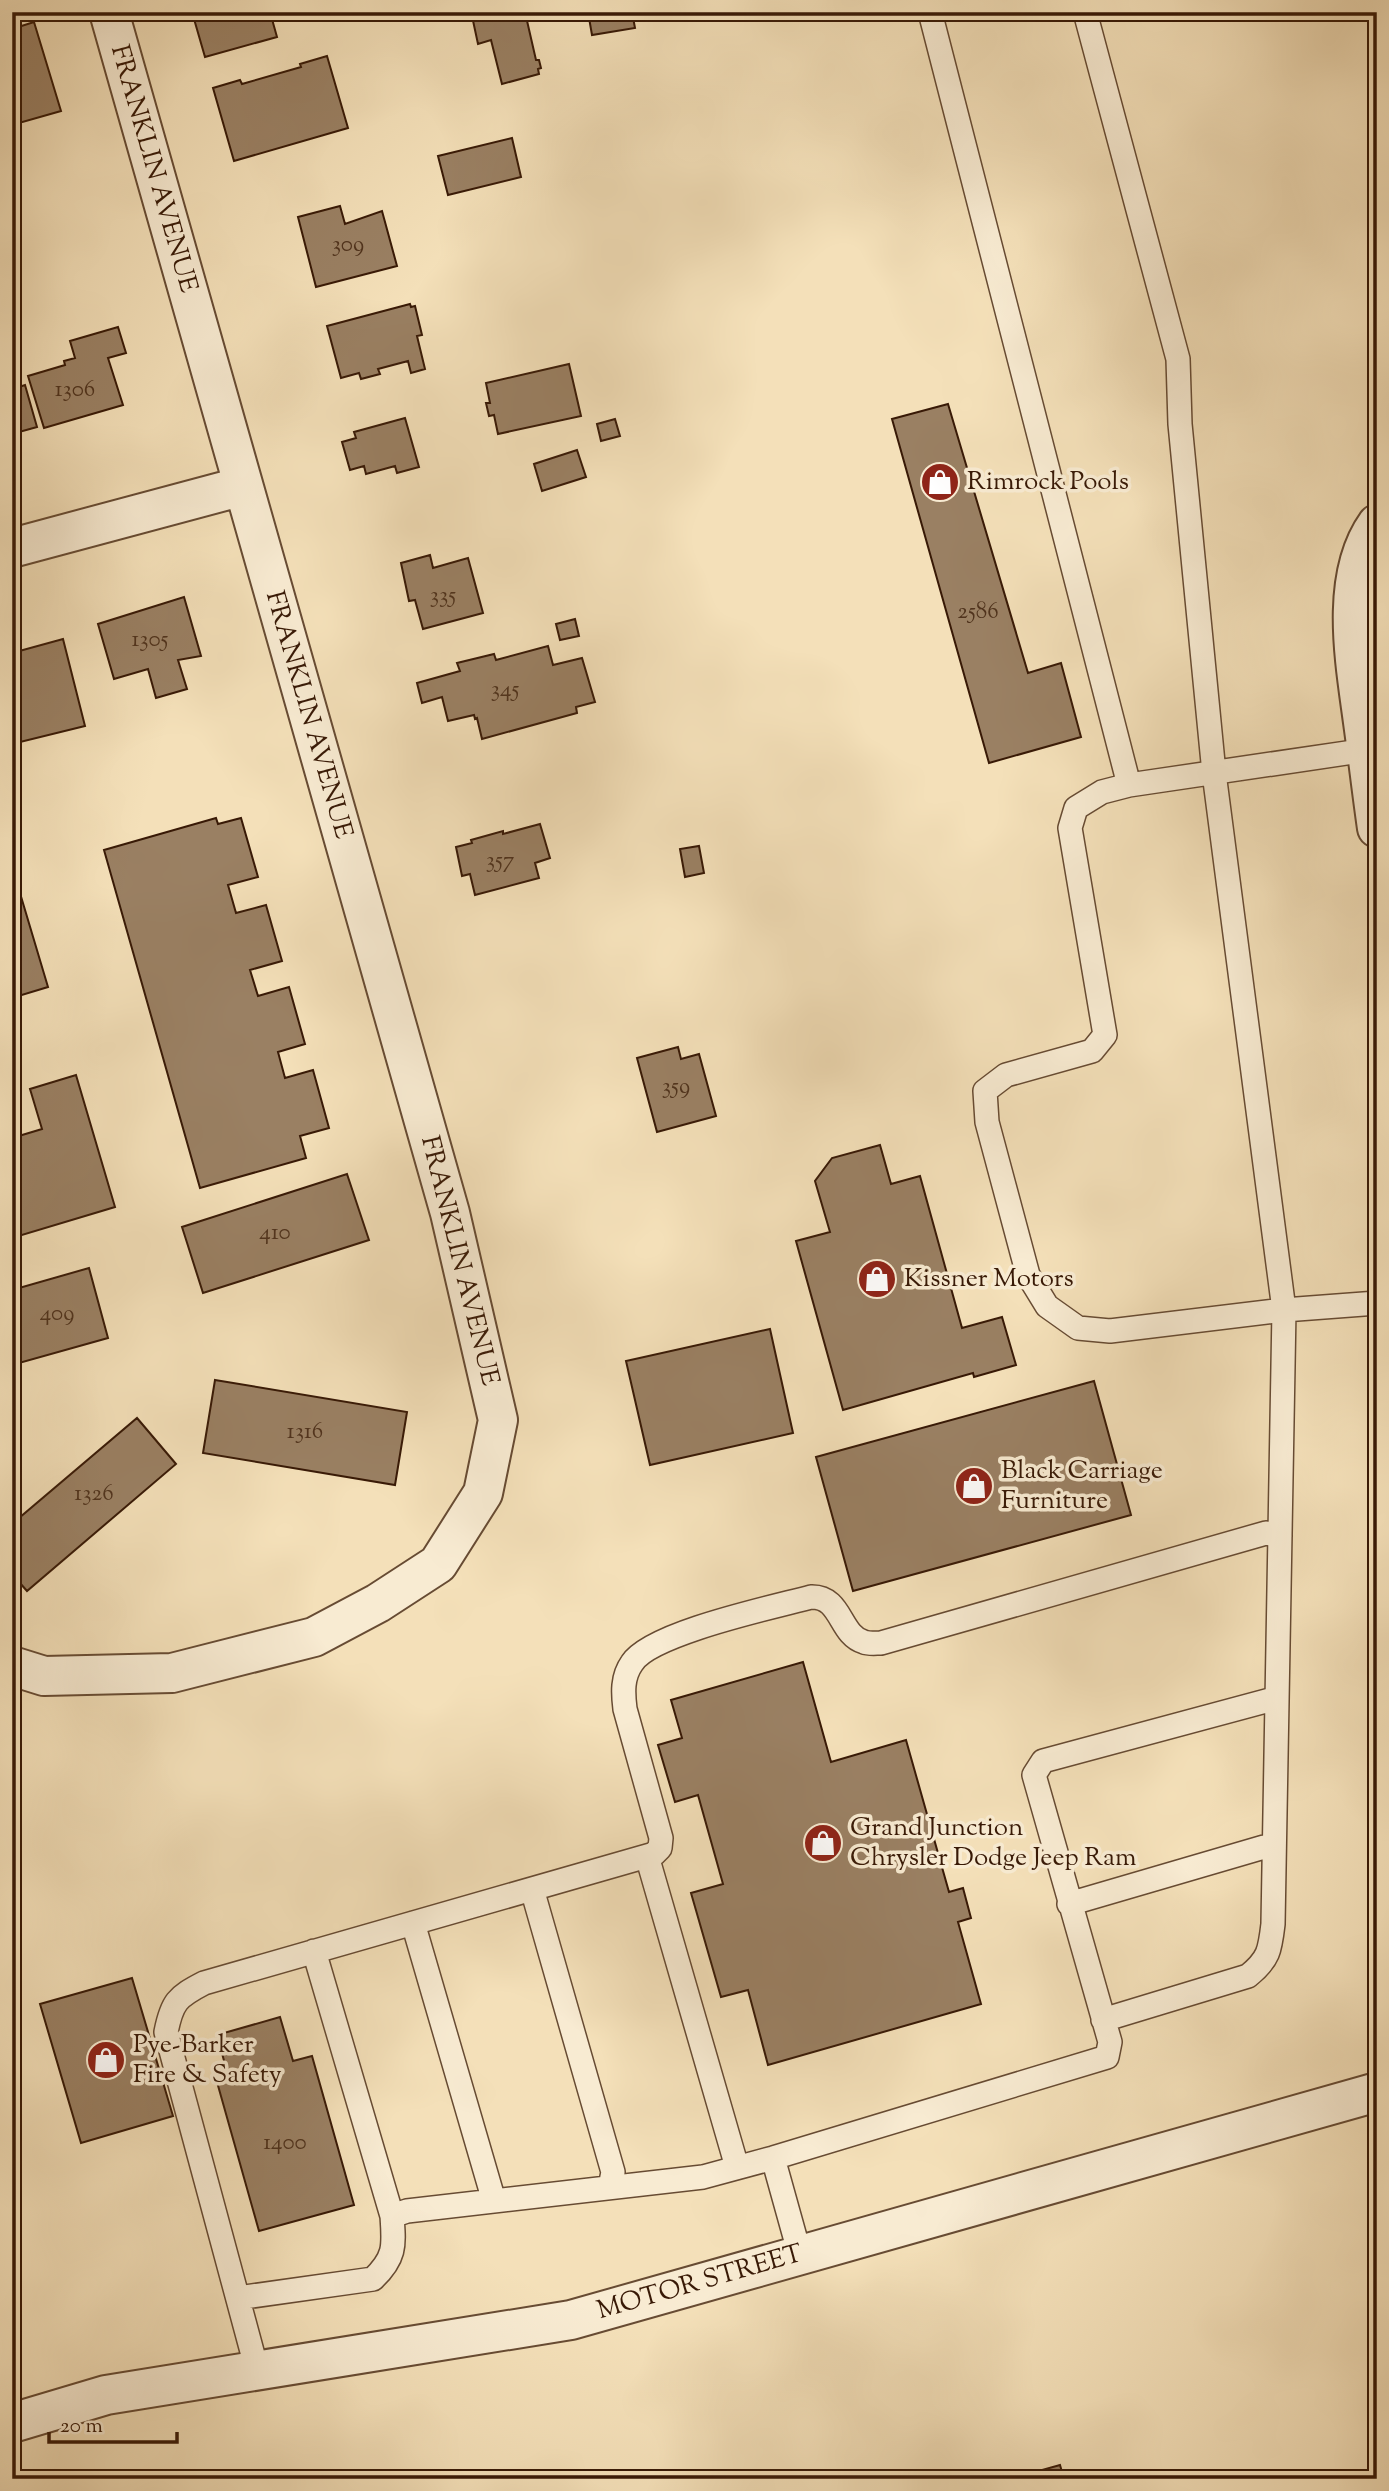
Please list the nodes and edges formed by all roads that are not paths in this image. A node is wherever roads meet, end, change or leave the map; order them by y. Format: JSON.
{"nodes":[{"id":1,"x":109,"y":12,"type":"edge"},
{"id":2,"x":930,"y":12,"type":"edge"},
{"id":3,"x":1085,"y":12,"type":"edge"},
{"id":4,"x":243,"y":486,"type":"junction"},
{"id":5,"x":1377,"y":524,"type":"edge"},
{"id":6,"x":12,"y":548,"type":"edge"},
{"id":7,"x":1367,"y":750,"type":"junction"},
{"id":8,"x":1214,"y":773,"type":"junction"},
{"id":9,"x":1129,"y":785,"type":"junction"},
{"id":10,"x":1377,"y":828,"type":"edge"},
{"id":11,"x":1377,"y":1303,"type":"edge"},
{"id":12,"x":1284,"y":1310,"type":"junction"},
{"id":13,"x":1280,"y":1536,"type":"junction"},
{"id":14,"x":28,"y":1671,"type":"edge"},
{"id":15,"x":1277,"y":1698,"type":"junction"},
{"id":16,"x":1274,"y":1850,"type":"junction"},
{"id":17,"x":647,"y":1856,"type":"junction"},
{"id":18,"x":532,"y":1889,"type":"junction"},
{"id":19,"x":1069,"y":1905,"type":"junction"},
{"id":20,"x":413,"y":1923,"type":"junction"},
{"id":21,"x":314,"y":1951,"type":"junction"},
{"id":22,"x":1103,"y":2020,"type":"junction"},
{"id":23,"x":1377,"y":2092,"type":"edge"},
{"id":24,"x":773,"y":2158,"type":"junction"},
{"id":25,"x":737,"y":2167,"type":"junction"},
{"id":26,"x":610,"y":2188,"type":"junction"},
{"id":27,"x":494,"y":2201,"type":"junction"},
{"id":28,"x":392,"y":2216,"type":"junction"},
{"id":29,"x":800,"y":2255,"type":"junction"},
{"id":30,"x":237,"y":2298,"type":"junction"},
{"id":31,"x":257,"y":2371,"type":"junction"},
{"id":32,"x":12,"y":2423,"type":"edge"}],
"edges":[{"from":1,"to":4,"type":"street","name":"FRANKLIN AVENUE"},
{"from":2,"to":9,"type":"lane"},
{"from":3,"to":8,"type":"lane"},
{"from":4,"to":6,"type":"street"},
{"from":4,"to":14,"type":"street","name":"FRANKLIN AVENUE"},
{"from":5,"to":7,"type":"street"},
{"from":7,"to":8,"type":"lane"},
{"from":7,"to":10,"type":"street"},
{"from":8,"to":9,"type":"lane"},
{"from":8,"to":12,"type":"lane"},
{"from":9,"to":12,"type":"lane"},
{"from":11,"to":12,"type":"lane"},
{"from":12,"to":13,"type":"lane"},
{"from":13,"to":15,"type":"lane"},
{"from":13,"to":17,"type":"lane"},
{"from":15,"to":16,"type":"lane"},
{"from":15,"to":19,"type":"lane"},
{"from":16,"to":19,"type":"lane"},
{"from":16,"to":22,"type":"lane"},
{"from":17,"to":18,"type":"lane"},
{"from":17,"to":25,"type":"lane"},
{"from":18,"to":20,"type":"lane"},
{"from":18,"to":26,"type":"lane"},
{"from":19,"to":22,"type":"lane"},
{"from":20,"to":21,"type":"lane"},
{"from":20,"to":27,"type":"lane"},
{"from":21,"to":28,"type":"lane"},
{"from":21,"to":30,"type":"lane"},
{"from":22,"to":24,"type":"lane"},
{"from":23,"to":29,"type":"street","name":"MOTOR STREET"},
{"from":24,"to":25,"type":"lane"},
{"from":24,"to":29,"type":"lane"},
{"from":25,"to":26,"type":"lane"},
{"from":26,"to":27,"type":"lane"},
{"from":27,"to":28,"type":"lane"},
{"from":28,"to":30,"type":"lane"},
{"from":29,"to":31,"type":"street","name":"MOTOR STREET"},
{"from":30,"to":31,"type":"lane"},
{"from":31,"to":32,"type":"street","name":"MOTOR STREET"}]}
